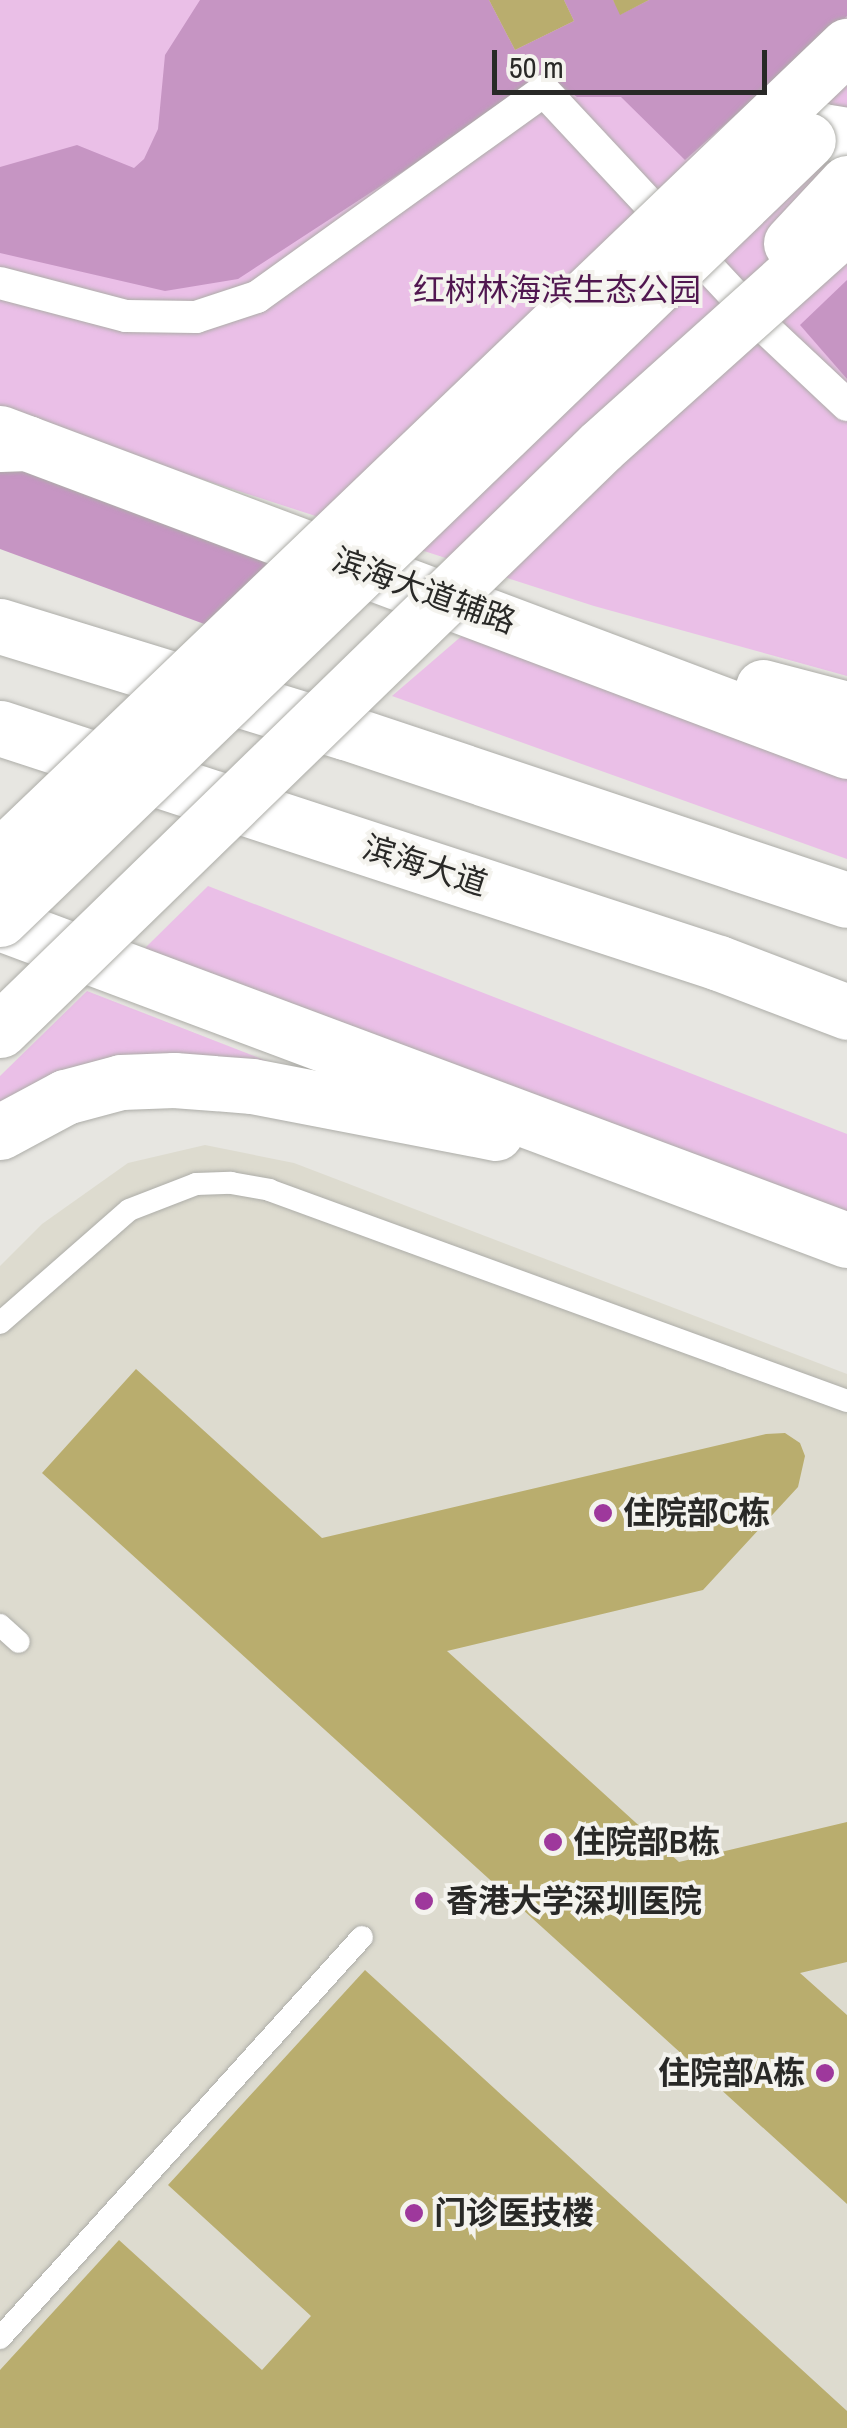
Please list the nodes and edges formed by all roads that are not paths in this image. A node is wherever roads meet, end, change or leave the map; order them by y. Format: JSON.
{"nodes":[{"id":1,"x":847,"y":46,"type":"edge"},
{"id":2,"x":827,"y":138,"type":"edge"},
{"id":3,"x":847,"y":183,"type":"edge"},
{"id":4,"x":847,"y":225,"type":"edge"},
{"id":5,"x":0,"y":283,"type":"edge"},
{"id":6,"x":847,"y":406,"type":"edge"},
{"id":7,"x":9,"y":440,"type":"edge"},
{"id":8,"x":600,"y":446,"type":"junction"},
{"id":9,"x":485,"y":613,"type":"junction"},
{"id":10,"x":0,"y":626,"type":"edge"},
{"id":11,"x":847,"y":709,"type":"edge"},
{"id":12,"x":0,"y":728,"type":"edge"},
{"id":13,"x":847,"y":751,"type":"edge"},
{"id":14,"x":0,"y":857,"type":"edge"},
{"id":15,"x":847,"y":900,"type":"edge"},
{"id":16,"x":0,"y":921,"type":"edge"},
{"id":17,"x":847,"y":1012,"type":"edge"},
{"id":18,"x":0,"y":1030,"type":"edge"},
{"id":19,"x":0,"y":1132,"type":"edge"},
{"id":20,"x":640,"y":1159,"type":"junction"},
{"id":21,"x":847,"y":1240,"type":"edge"},
{"id":22,"x":0,"y":1324,"type":"edge"},
{"id":23,"x":847,"y":1401,"type":"edge"},
{"id":24,"x":0,"y":1625,"type":"edge"},
{"id":25,"x":19,"y":1642,"type":"dead end"},
{"id":26,"x":362,"y":1937,"type":"dead end"},
{"id":27,"x":0,"y":2338,"type":"edge"}],
"edges":[{"from":1,"to":14,"type":"main road","bridge":true},
{"from":2,"to":16,"type":"main road","bridge":true},
{"from":3,"to":8,"type":"main road","bridge":true},
{"from":4,"to":8,"type":"main road","bridge":true},
{"from":5,"to":6,"type":"street"},
{"from":7,"to":9,"type":"main road","name":"滨海大道辅路"},
{"from":8,"to":18,"type":"main road","bridge":true},
{"from":9,"to":11,"type":"main road"},
{"from":9,"to":13,"type":"main road","name":"滨海大道辅路"},
{"from":10,"to":15,"type":"main road"},
{"from":12,"to":17,"type":"main road","name":"滨海大道"},
{"from":16,"to":20,"type":"main road"},
{"from":19,"to":20,"type":"main road"},
{"from":20,"to":21,"type":"main road"},
{"from":22,"to":23,"type":"lane"},
{"from":24,"to":25,"type":"lane"},
{"from":26,"to":27,"type":"lane"}]}
